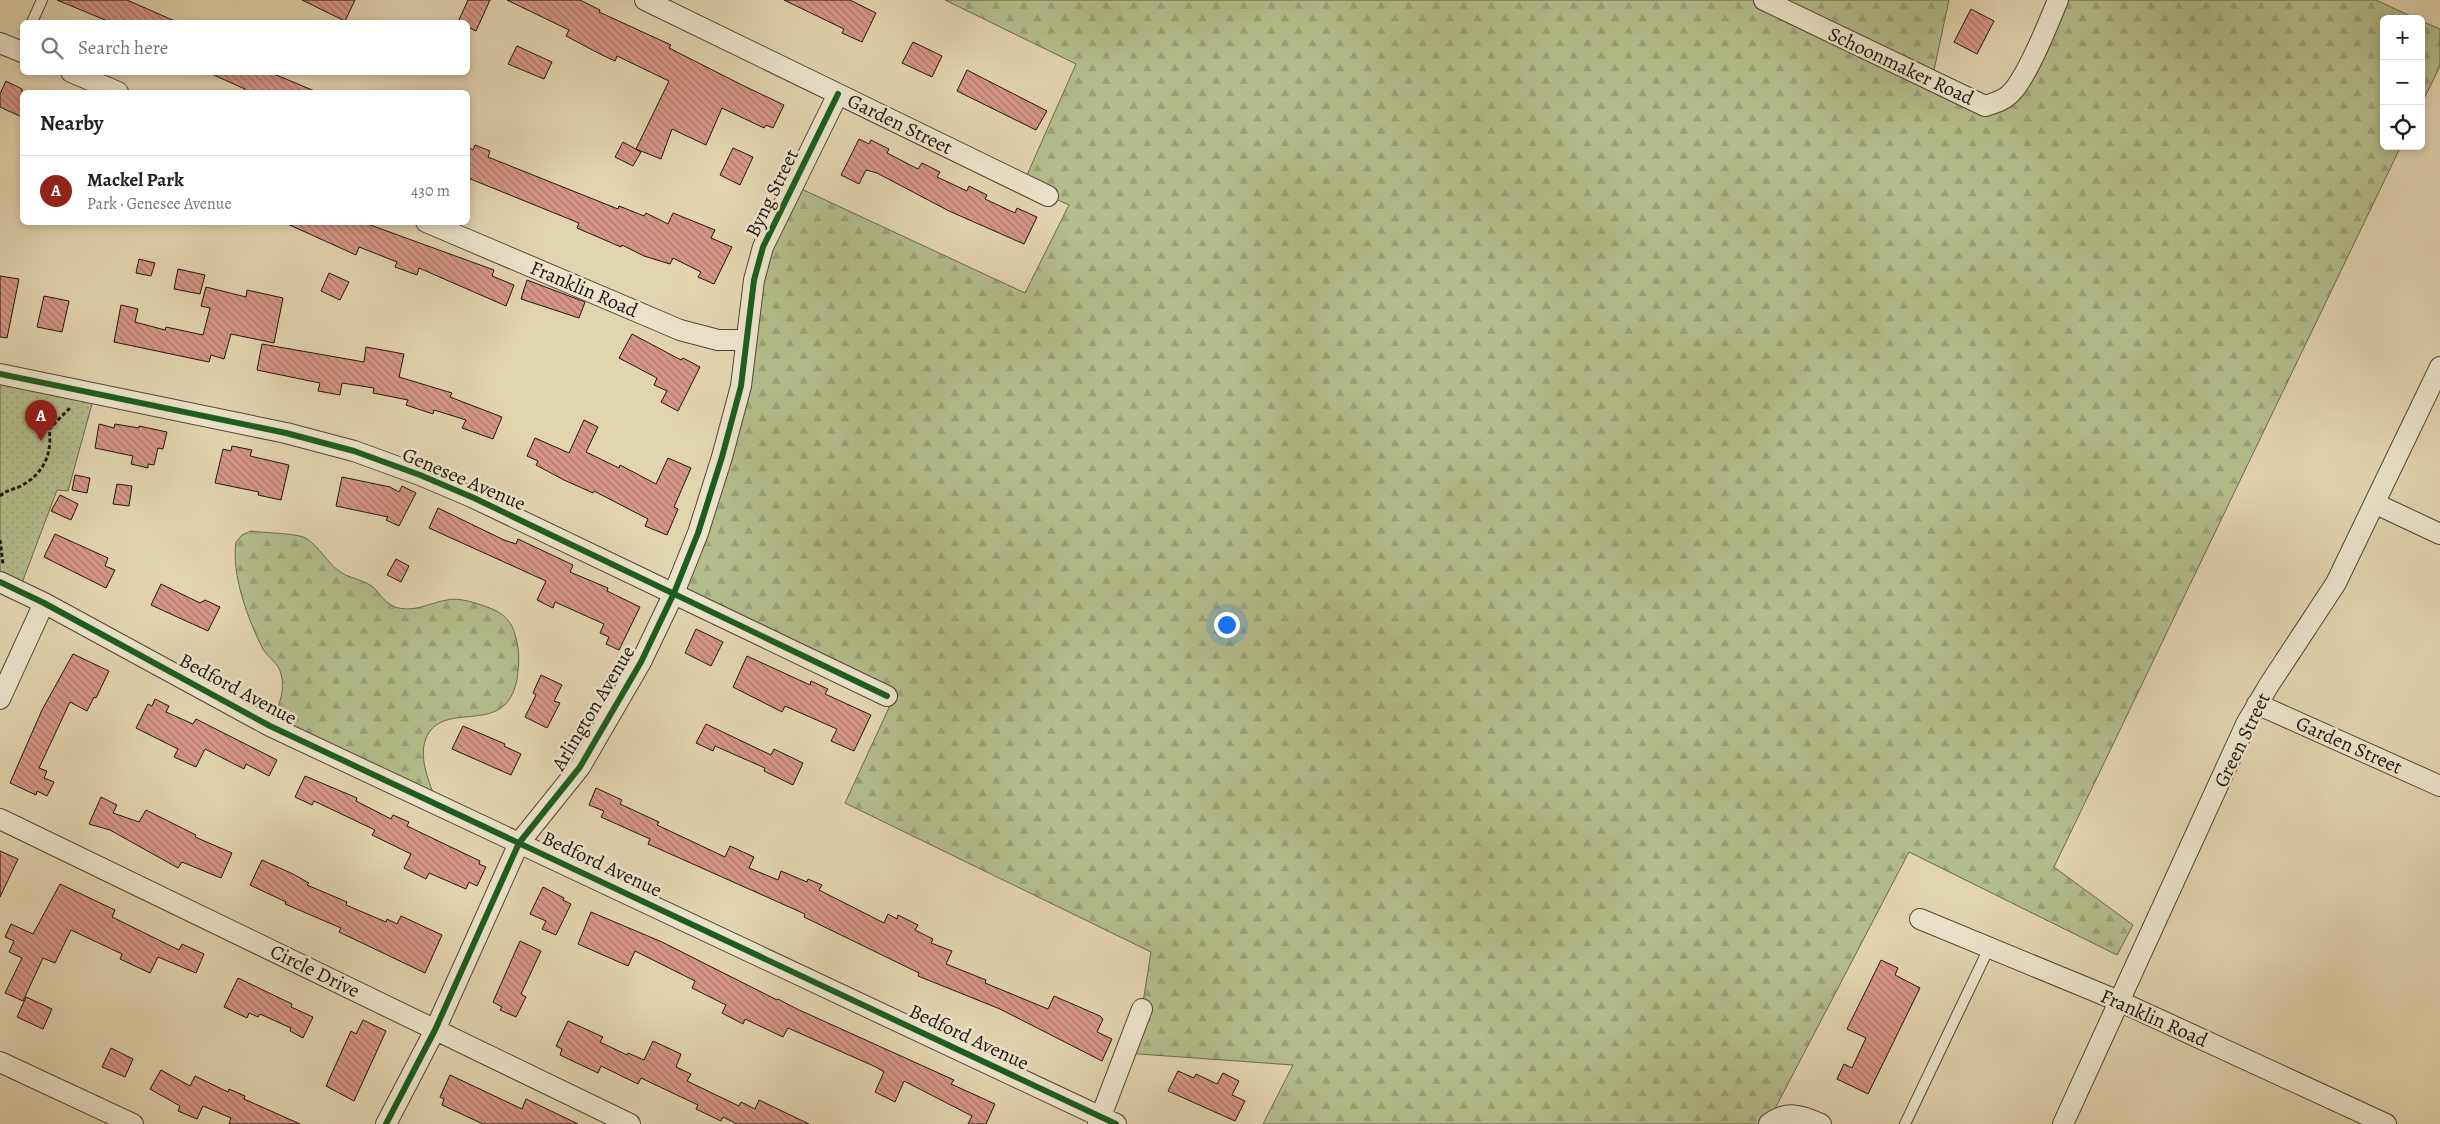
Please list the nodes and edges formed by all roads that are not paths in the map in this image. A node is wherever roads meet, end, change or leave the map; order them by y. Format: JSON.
{"nodes":[{"id":1,"x":42,"y":0,"type":"edge"},
{"id":2,"x":645,"y":0,"type":"edge"},
{"id":3,"x":2058,"y":0,"type":"edge"},
{"id":4,"x":1763,"y":1,"type":"edge"},
{"id":5,"x":33,"y":20,"type":"edge"},
{"id":6,"x":0,"y":43,"type":"edge"},
{"id":7,"x":20,"y":48,"type":"edge"},
{"id":8,"x":77,"y":75,"type":"edge"},
{"id":9,"x":113,"y":90,"type":"edge"},
{"id":10,"x":838,"y":94,"type":"junction"},
{"id":11,"x":1048,"y":196,"type":"dead end"},
{"id":12,"x":433,"y":225,"type":"edge"},
{"id":13,"x":746,"y":340,"type":"junction"},
{"id":14,"x":2440,"y":367,"type":"edge"},
{"id":15,"x":0,"y":374,"type":"edge"},
{"id":16,"x":2376,"y":504,"type":"junction"},
{"id":17,"x":2440,"y":534,"type":"edge"},
{"id":18,"x":0,"y":582,"type":"edge"},
{"id":19,"x":674,"y":593,"type":"junction"},
{"id":20,"x":44,"y":603,"type":"junction"},
{"id":21,"x":887,"y":696,"type":"dead end"},
{"id":22,"x":0,"y":699,"type":"edge"},
{"id":23,"x":2257,"y":704,"type":"junction"},
{"id":24,"x":2440,"y":786,"type":"edge"},
{"id":25,"x":0,"y":819,"type":"edge"},
{"id":26,"x":519,"y":843,"type":"junction"},
{"id":27,"x":1920,"y":920,"type":"dead end"},
{"id":28,"x":1989,"y":948,"type":"junction"},
{"id":29,"x":2121,"y":1002,"type":"junction"},
{"id":30,"x":1142,"y":1009,"type":"dead end"},
{"id":31,"x":435,"y":1030,"type":"junction"},
{"id":32,"x":0,"y":1062,"type":"edge"},
{"id":33,"x":1105,"y":1122,"type":"edge"},
{"id":34,"x":132,"y":1124,"type":"edge"},
{"id":35,"x":386,"y":1124,"type":"edge"},
{"id":36,"x":630,"y":1124,"type":"edge"},
{"id":37,"x":1769,"y":1124,"type":"edge"},
{"id":38,"x":1820,"y":1124,"type":"edge"},
{"id":39,"x":1905,"y":1124,"type":"edge"},
{"id":40,"x":2063,"y":1124,"type":"edge"},
{"id":41,"x":2386,"y":1124,"type":"edge"}],
"edges":[{"from":1,"to":5,"type":"lane"},
{"from":2,"to":10,"type":"street","name":"Garden Street"},
{"from":3,"to":4,"type":"street","name":"Schoonmaker Road"},
{"from":6,"to":7,"type":"street"},
{"from":8,"to":9,"type":"street"},
{"from":10,"to":11,"type":"street","name":"Garden Street"},
{"from":10,"to":13,"type":"street","name":"Byng Street"},
{"from":12,"to":13,"type":"street","name":"Franklin Road"},
{"from":13,"to":19,"type":"street","name":"Arlington Avenue"},
{"from":14,"to":16,"type":"street","name":"Green Street"},
{"from":15,"to":19,"type":"street","name":"Genesee Avenue"},
{"from":16,"to":17,"type":"street"},
{"from":16,"to":23,"type":"street","name":"Green Street"},
{"from":18,"to":20,"type":"street","name":"Bedford Avenue"},
{"from":19,"to":21,"type":"street","name":"Genesee Avenue"},
{"from":19,"to":26,"type":"street","name":"Arlington Avenue"},
{"from":20,"to":22,"type":"street"},
{"from":20,"to":26,"type":"street","name":"Bedford Avenue"},
{"from":23,"to":24,"type":"street","name":"Garden Street"},
{"from":23,"to":29,"type":"street","name":"Green Street"},
{"from":25,"to":31,"type":"street","name":"Circle Drive"},
{"from":26,"to":31,"type":"street","name":"Arlington Avenue"},
{"from":26,"to":33,"type":"street","name":"Bedford Avenue"},
{"from":27,"to":28,"type":"street","name":"Franklin Road"},
{"from":28,"to":29,"type":"street","name":"Franklin Road"},
{"from":28,"to":39,"type":"lane"},
{"from":29,"to":40,"type":"street","name":"Green Street"},
{"from":29,"to":41,"type":"street","name":"Franklin Road"},
{"from":30,"to":33,"type":"street"},
{"from":31,"to":35,"type":"street","name":"Arlington Avenue"},
{"from":31,"to":36,"type":"street","name":"Circle Drive"},
{"from":32,"to":34,"type":"street"},
{"from":37,"to":38,"type":"street"}]}
